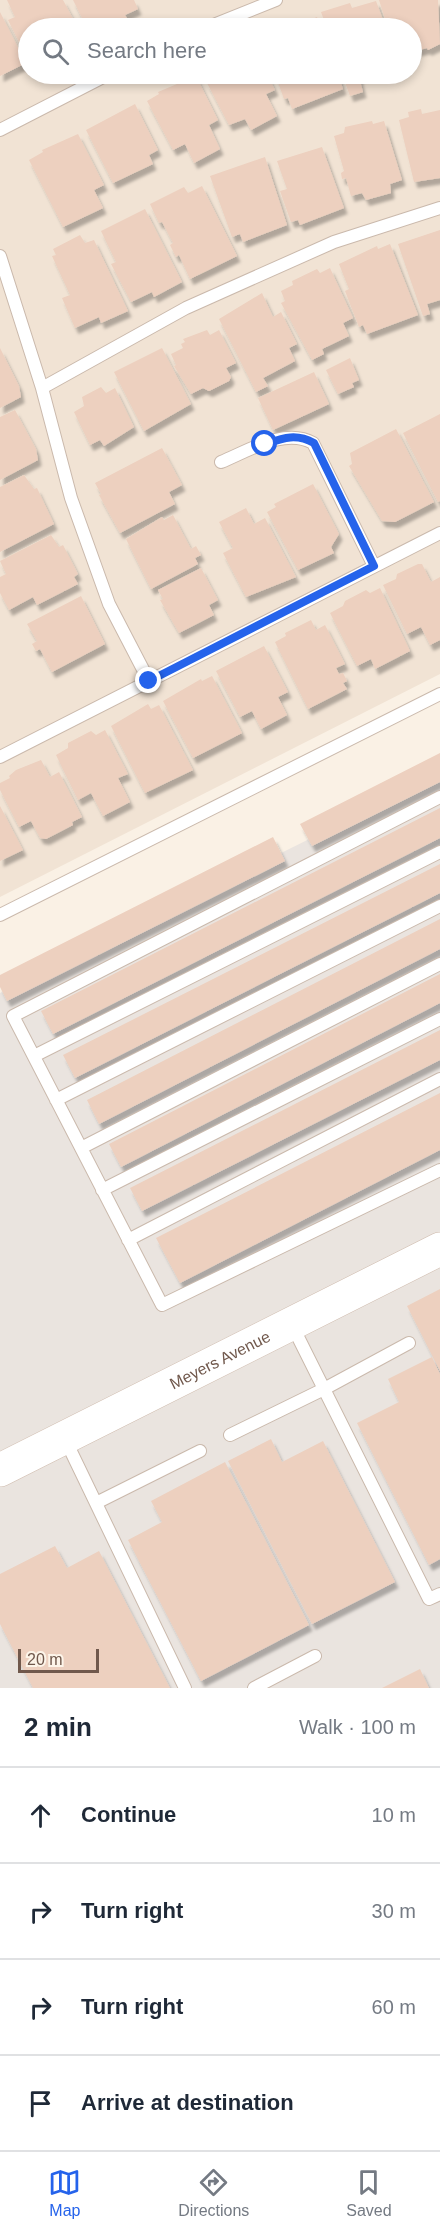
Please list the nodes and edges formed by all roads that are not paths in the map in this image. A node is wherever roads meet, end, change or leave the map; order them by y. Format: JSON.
{"nodes":[{"id":1,"x":276,"y":0,"type":"edge"},
{"id":2,"x":231,"y":18,"type":"edge"},
{"id":3,"x":90,"y":84,"type":"edge"},
{"id":4,"x":0,"y":130,"type":"edge"},
{"id":5,"x":440,"y":208,"type":"edge"},
{"id":6,"x":0,"y":256,"type":"edge"},
{"id":7,"x":42,"y":388,"type":"junction"},
{"id":8,"x":220,"y":462,"type":"dead end"},
{"id":9,"x":440,"y":533,"type":"edge"},
{"id":10,"x":374,"y":566,"type":"junction"},
{"id":11,"x":149,"y":681,"type":"junction"},
{"id":12,"x":440,"y":694,"type":"edge"},
{"id":13,"x":0,"y":757,"type":"edge"},
{"id":14,"x":440,"y":797,"type":"edge"},
{"id":15,"x":440,"y":852,"type":"edge"},
{"id":16,"x":440,"y":906,"type":"edge"},
{"id":17,"x":0,"y":915,"type":"edge"},
{"id":18,"x":440,"y":964,"type":"edge"},
{"id":19,"x":440,"y":1018,"type":"edge"},
{"id":20,"x":34,"y":1056,"type":"junction"},
{"id":21,"x":440,"y":1079,"type":"edge"},
{"id":22,"x":56,"y":1100,"type":"junction"},
{"id":23,"x":81,"y":1148,"type":"junction"},
{"id":24,"x":440,"y":1170,"type":"edge"},
{"id":25,"x":102,"y":1191,"type":"junction"},
{"id":26,"x":128,"y":1240,"type":"junction"},
{"id":27,"x":440,"y":1249,"type":"edge"},
{"id":28,"x":291,"y":1324,"type":"junction"},
{"id":29,"x":409,"y":1343,"type":"dead end"},
{"id":30,"x":324,"y":1389,"type":"junction"},
{"id":31,"x":230,"y":1435,"type":"dead end"},
{"id":32,"x":64,"y":1438,"type":"junction"},
{"id":33,"x":200,"y":1451,"type":"dead end"},
{"id":34,"x":0,"y":1470,"type":"edge"},
{"id":35,"x":96,"y":1503,"type":"junction"},
{"id":36,"x":440,"y":1594,"type":"edge"},
{"id":37,"x":315,"y":1656,"type":"dead end"},
{"id":38,"x":185,"y":1688,"type":"edge"},
{"id":39,"x":254,"y":1688,"type":"edge"}],
"edges":[{"from":1,"to":2,"type":"lane"},
{"from":3,"to":4,"type":"lane"},
{"from":5,"to":7,"type":"lane"},
{"from":6,"to":7,"type":"lane"},
{"from":7,"to":11,"type":"lane"},
{"from":8,"to":10,"type":"lane"},
{"from":9,"to":10,"type":"lane"},
{"from":10,"to":11,"type":"lane"},
{"from":11,"to":13,"type":"lane"},
{"from":12,"to":17,"type":"lane"},
{"from":14,"to":20,"type":"lane"},
{"from":15,"to":20,"type":"lane"},
{"from":16,"to":22,"type":"lane"},
{"from":18,"to":23,"type":"lane"},
{"from":19,"to":25,"type":"lane"},
{"from":20,"to":22,"type":"lane"},
{"from":21,"to":26,"type":"lane"},
{"from":22,"to":23,"type":"lane"},
{"from":23,"to":25,"type":"lane"},
{"from":24,"to":26,"type":"lane"},
{"from":25,"to":26,"type":"lane"},
{"from":27,"to":28,"type":"street","name":"Meyers Avenue"},
{"from":28,"to":30,"type":"lane"},
{"from":28,"to":32,"type":"street","name":"Meyers Avenue"},
{"from":29,"to":30,"type":"lane"},
{"from":30,"to":31,"type":"lane"},
{"from":30,"to":36,"type":"lane"},
{"from":32,"to":34,"type":"street","name":"Meyers Avenue"},
{"from":32,"to":35,"type":"lane"},
{"from":33,"to":35,"type":"lane"},
{"from":35,"to":38,"type":"lane"},
{"from":37,"to":39,"type":"lane"}]}
